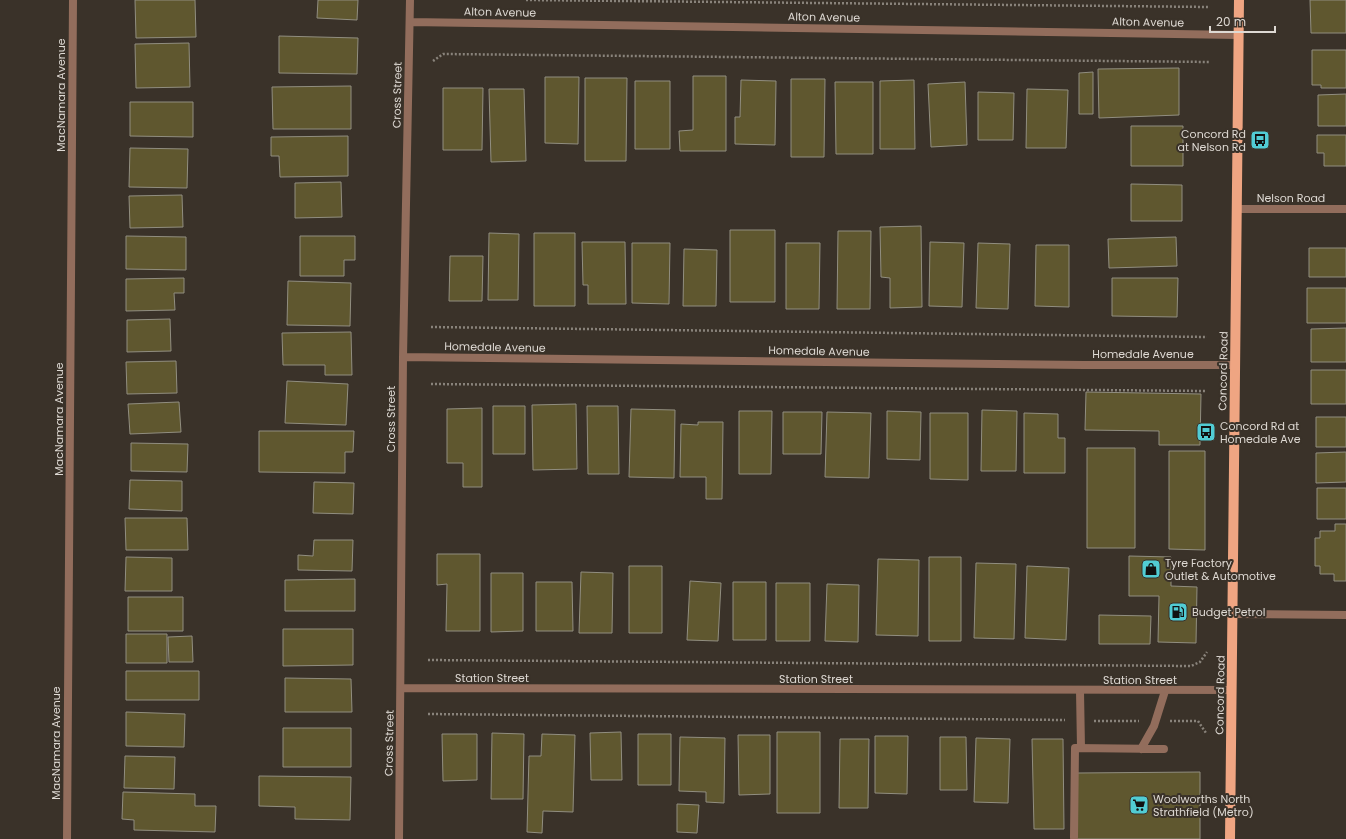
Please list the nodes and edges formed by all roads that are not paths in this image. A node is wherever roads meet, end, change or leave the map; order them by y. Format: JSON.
{"nodes":[{"id":1,"x":73,"y":0,"type":"edge"},
{"id":2,"x":410,"y":0,"type":"edge"},
{"id":3,"x":1239,"y":0,"type":"edge"},
{"id":4,"x":410,"y":22,"type":"junction"},
{"id":5,"x":1238,"y":35,"type":"junction"},
{"id":6,"x":1236,"y":209,"type":"junction"},
{"id":7,"x":1346,"y":209,"type":"edge"},
{"id":8,"x":403,"y":357,"type":"junction"},
{"id":9,"x":1235,"y":365,"type":"junction"},
{"id":10,"x":1232,"y":614,"type":"junction"},
{"id":11,"x":1346,"y":615,"type":"edge"},
{"id":12,"x":401,"y":688,"type":"junction"},
{"id":13,"x":1232,"y":690,"type":"junction"},
{"id":14,"x":1080,"y":691,"type":"junction"},
{"id":15,"x":1165,"y":691,"type":"junction"},
{"id":16,"x":1081,"y":748,"type":"junction"},
{"id":17,"x":1141,"y":749,"type":"junction"},
{"id":18,"x":1164,"y":749,"type":"dead end"},
{"id":19,"x":1074,"y":837,"type":"dead end"},
{"id":20,"x":67,"y":839,"type":"edge"},
{"id":21,"x":399,"y":839,"type":"edge"},
{"id":22,"x":1230,"y":839,"type":"edge"}],
"edges":[{"from":1,"to":20,"type":"street","name":"MacNamara Avenue"},
{"from":2,"to":4,"type":"street","name":"Cross Street"},
{"from":3,"to":5,"type":"main road","name":"Concord Road"},
{"from":4,"to":5,"type":"street","name":"Alton Avenue"},
{"from":4,"to":8,"type":"street","name":"Cross Street"},
{"from":5,"to":6,"type":"main road","name":"Concord Road"},
{"from":6,"to":7,"type":"street","name":"Nelson Road"},
{"from":6,"to":9,"type":"main road","name":"Concord Road"},
{"from":8,"to":9,"type":"street","name":"Homedale Avenue"},
{"from":8,"to":12,"type":"street","name":"Cross Street"},
{"from":9,"to":10,"type":"main road","name":"Concord Road"},
{"from":10,"to":11,"type":"street"},
{"from":10,"to":13,"type":"main road","name":"Concord Road"},
{"from":12,"to":14,"type":"street","name":"Station Street"},
{"from":12,"to":21,"type":"street","name":"Cross Street"},
{"from":13,"to":15,"type":"street","name":"Station Street"},
{"from":13,"to":22,"type":"main road","name":"Concord Road"},
{"from":14,"to":15,"type":"street","name":"Station Street"},
{"from":14,"to":16,"type":"street"},
{"from":15,"to":17,"type":"street"},
{"from":16,"to":17,"type":"street"},
{"from":16,"to":19,"type":"street"},
{"from":17,"to":18,"type":"street"}]}
